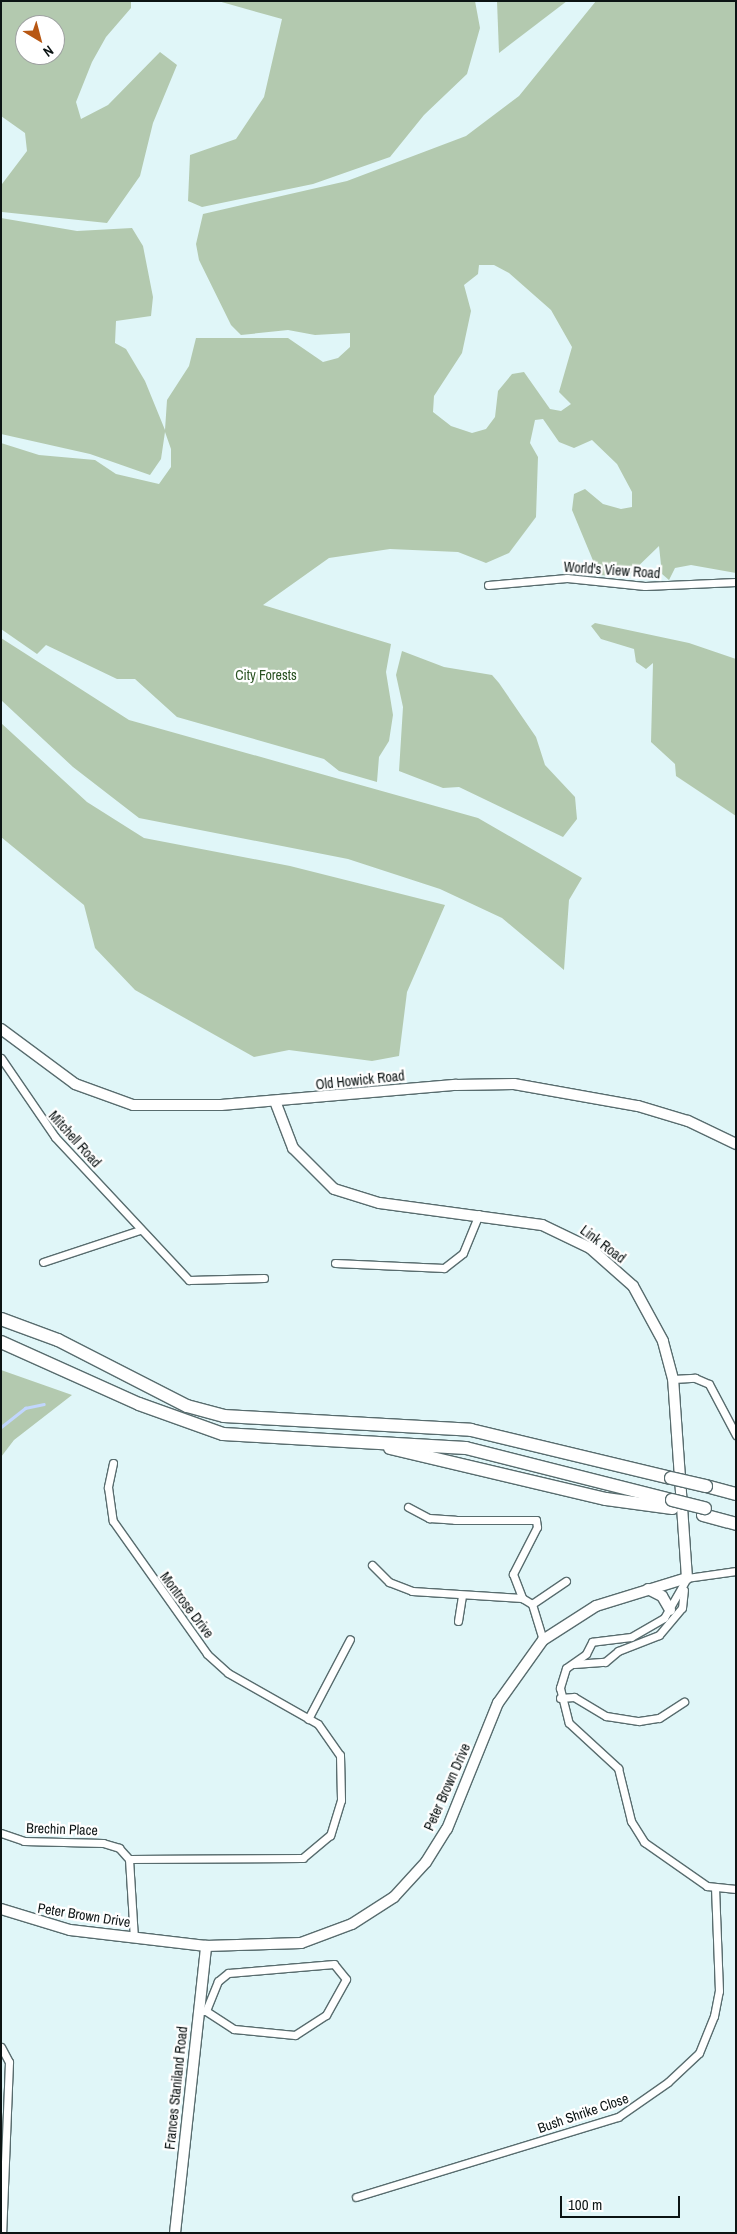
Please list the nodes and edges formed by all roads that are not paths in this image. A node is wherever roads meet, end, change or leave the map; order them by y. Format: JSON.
{"nodes":[{"id":1,"x":736,"y":582,"type":"edge"},
{"id":2,"x":488,"y":585,"type":"dead end"},
{"id":3,"x":1,"y":1028,"type":"edge"},
{"id":4,"x":1,"y":1058,"type":"edge"},
{"id":5,"x":275,"y":1101,"type":"junction"},
{"id":6,"x":736,"y":1144,"type":"edge"},
{"id":7,"x":479,"y":1214,"type":"junction"},
{"id":8,"x":140,"y":1230,"type":"junction"},
{"id":9,"x":43,"y":1262,"type":"dead end"},
{"id":10,"x":335,"y":1263,"type":"dead end"},
{"id":11,"x":264,"y":1278,"type":"dead end"},
{"id":12,"x":1,"y":1319,"type":"edge"},
{"id":13,"x":1,"y":1342,"type":"edge"},
{"id":14,"x":673,"y":1380,"type":"junction"},
{"id":15,"x":736,"y":1435,"type":"edge"},
{"id":16,"x":336,"y":1441,"type":"junction"},
{"id":17,"x":113,"y":1463,"type":"dead end"},
{"id":18,"x":736,"y":1494,"type":"edge"},
{"id":19,"x":672,"y":1504,"type":"junction"},
{"id":20,"x":408,"y":1507,"type":"dead end"},
{"id":21,"x":704,"y":1512,"type":"junction"},
{"id":22,"x":736,"y":1516,"type":"edge"},
{"id":23,"x":736,"y":1524,"type":"edge"},
{"id":24,"x":372,"y":1565,"type":"dead end"},
{"id":25,"x":736,"y":1571,"type":"edge"},
{"id":26,"x":687,"y":1578,"type":"junction"},
{"id":27,"x":566,"y":1581,"type":"dead end"},
{"id":28,"x":648,"y":1589,"type":"junction"},
{"id":29,"x":684,"y":1590,"type":"junction"},
{"id":30,"x":462,"y":1596,"type":"junction"},
{"id":31,"x":522,"y":1598,"type":"junction"},
{"id":32,"x":532,"y":1604,"type":"junction"},
{"id":33,"x":670,"y":1610,"type":"junction"},
{"id":34,"x":458,"y":1621,"type":"dead end"},
{"id":35,"x":350,"y":1639,"type":"dead end"},
{"id":36,"x":543,"y":1640,"type":"junction"},
{"id":37,"x":571,"y":1664,"type":"junction"},
{"id":38,"x":560,"y":1698,"type":"junction"},
{"id":39,"x":684,"y":1702,"type":"dead end"},
{"id":40,"x":308,"y":1719,"type":"junction"},
{"id":41,"x":1,"y":1833,"type":"edge"},
{"id":42,"x":129,"y":1859,"type":"junction"},
{"id":43,"x":715,"y":1889,"type":"junction"},
{"id":44,"x":736,"y":1890,"type":"edge"},
{"id":45,"x":1,"y":1909,"type":"edge"},
{"id":46,"x":134,"y":1938,"type":"junction"},
{"id":47,"x":206,"y":1946,"type":"junction"},
{"id":48,"x":202,"y":2011,"type":"junction"},
{"id":49,"x":1,"y":2047,"type":"edge"},
{"id":50,"x":356,"y":2197,"type":"dead end"},
{"id":51,"x":2,"y":2216,"type":"edge"},
{"id":52,"x":2,"y":2233,"type":"edge"},
{"id":53,"x":175,"y":2233,"type":"edge"}],
"edges":[{"from":1,"to":2,"type":"street","name":"World's View Road"},
{"from":3,"to":5,"type":"street","name":"Old Howick Road"},
{"from":4,"to":8,"type":"street","name":"Mitchell Road"},
{"from":5,"to":6,"type":"street","name":"Old Howick Road"},
{"from":5,"to":7,"type":"street","name":"Link Road"},
{"from":7,"to":10,"type":"street"},
{"from":7,"to":14,"type":"street","name":"Link Road"},
{"from":8,"to":9,"type":"street"},
{"from":8,"to":11,"type":"street","name":"Mitchell Road"},
{"from":12,"to":18,"type":"highway","bridge":true},
{"from":13,"to":16,"type":"highway"},
{"from":14,"to":15,"type":"street"},
{"from":14,"to":26,"type":"street","name":"Link Road"},
{"from":16,"to":19,"type":"highway"},
{"from":16,"to":19,"type":"highway"},
{"from":17,"to":40,"type":"street","name":"Montrose Drive"},
{"from":19,"to":21,"type":"highway","bridge":true},
{"from":20,"to":31,"type":"street"},
{"from":21,"to":22,"type":"highway"},
{"from":21,"to":23,"type":"highway"},
{"from":24,"to":30,"type":"street"},
{"from":25,"to":26,"type":"street","name":"Peter Brown Drive"},
{"from":26,"to":28,"type":"street","name":"Peter Brown Drive"},
{"from":26,"to":29,"type":"street"},
{"from":27,"to":32,"type":"street"},
{"from":28,"to":33,"type":"street"},
{"from":28,"to":36,"type":"street","name":"Peter Brown Drive"},
{"from":29,"to":33,"type":"street"},
{"from":29,"to":37,"type":"street"},
{"from":30,"to":31,"type":"street"},
{"from":30,"to":34,"type":"street"},
{"from":31,"to":32,"type":"street"},
{"from":32,"to":36,"type":"street"},
{"from":33,"to":37,"type":"street"},
{"from":35,"to":40,"type":"street"},
{"from":36,"to":47,"type":"street","name":"Peter Brown Drive"},
{"from":37,"to":38,"type":"street"},
{"from":38,"to":39,"type":"street"},
{"from":38,"to":43,"type":"street"},
{"from":40,"to":42,"type":"street","name":"Montrose Drive"},
{"from":41,"to":42,"type":"street","name":"Brechin Place"},
{"from":42,"to":46,"type":"street"},
{"from":43,"to":44,"type":"street"},
{"from":43,"to":50,"type":"street","name":"Bush Shrike Close"},
{"from":45,"to":46,"type":"street","name":"Peter Brown Drive"},
{"from":46,"to":47,"type":"street","name":"Peter Brown Drive"},
{"from":47,"to":48,"type":"street","name":"Frances Staniland Road"},
{"from":48,"to":48,"type":"street"},
{"from":48,"to":53,"type":"street","name":"Frances Staniland Road"},
{"from":49,"to":51,"type":"street"},
{"from":51,"to":52,"type":"street"}]}
